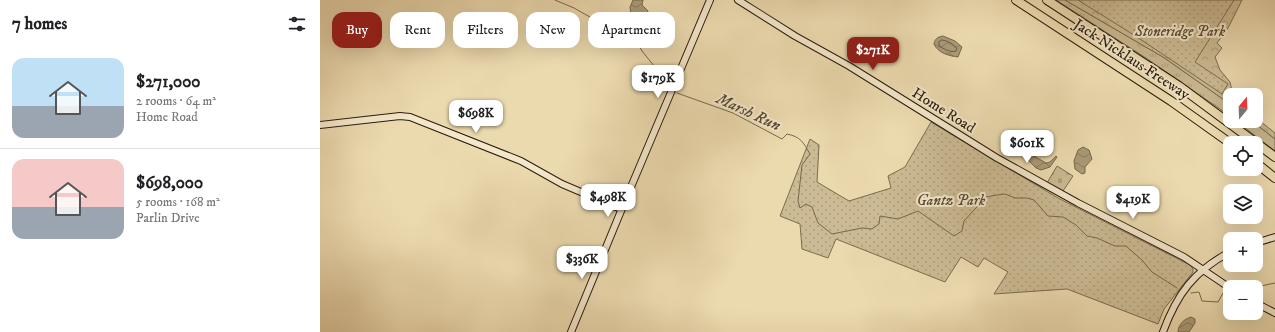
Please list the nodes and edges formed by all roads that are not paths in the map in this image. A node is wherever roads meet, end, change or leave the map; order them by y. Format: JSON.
{"nodes":[{"id":1,"x":710,"y":0,"type":"edge"},
{"id":2,"x":738,"y":0,"type":"edge"},
{"id":3,"x":1016,"y":0,"type":"edge"},
{"id":4,"x":1047,"y":0,"type":"edge"},
{"id":5,"x":320,"y":125,"type":"edge"},
{"id":6,"x":1223,"y":138,"type":"edge"},
{"id":7,"x":1275,"y":157,"type":"edge"},
{"id":8,"x":1263,"y":169,"type":"edge"},
{"id":9,"x":1275,"y":178,"type":"edge"},
{"id":10,"x":622,"y":209,"type":"junction"},
{"id":11,"x":1275,"y":237,"type":"edge"},
{"id":12,"x":1263,"y":241,"type":"edge"},
{"id":13,"x":1223,"y":256,"type":"edge"},
{"id":14,"x":1203,"y":269,"type":"junction"},
{"id":15,"x":1223,"y":283,"type":"edge"},
{"id":16,"x":1263,"y":307,"type":"edge"},
{"id":17,"x":1275,"y":313,"type":"edge"},
{"id":18,"x":571,"y":332,"type":"edge"},
{"id":19,"x":1163,"y":332,"type":"edge"}],
"edges":[{"from":1,"to":10,"type":"street"},
{"from":2,"to":14,"type":"street","name":"Home Road"},
{"from":3,"to":6,"type":"highway","name":"Jack Nicklaus Freeway"},
{"from":4,"to":7,"type":"highway","name":"Jack Nicklaus Freeway"},
{"from":5,"to":10,"type":"street"},
{"from":8,"to":9,"type":"highway"},
{"from":10,"to":18,"type":"street"},
{"from":11,"to":12,"type":"street"},
{"from":13,"to":14,"type":"street"},
{"from":14,"to":15,"type":"street","name":"Home Road"},
{"from":14,"to":19,"type":"street"},
{"from":16,"to":17,"type":"street"}]}
